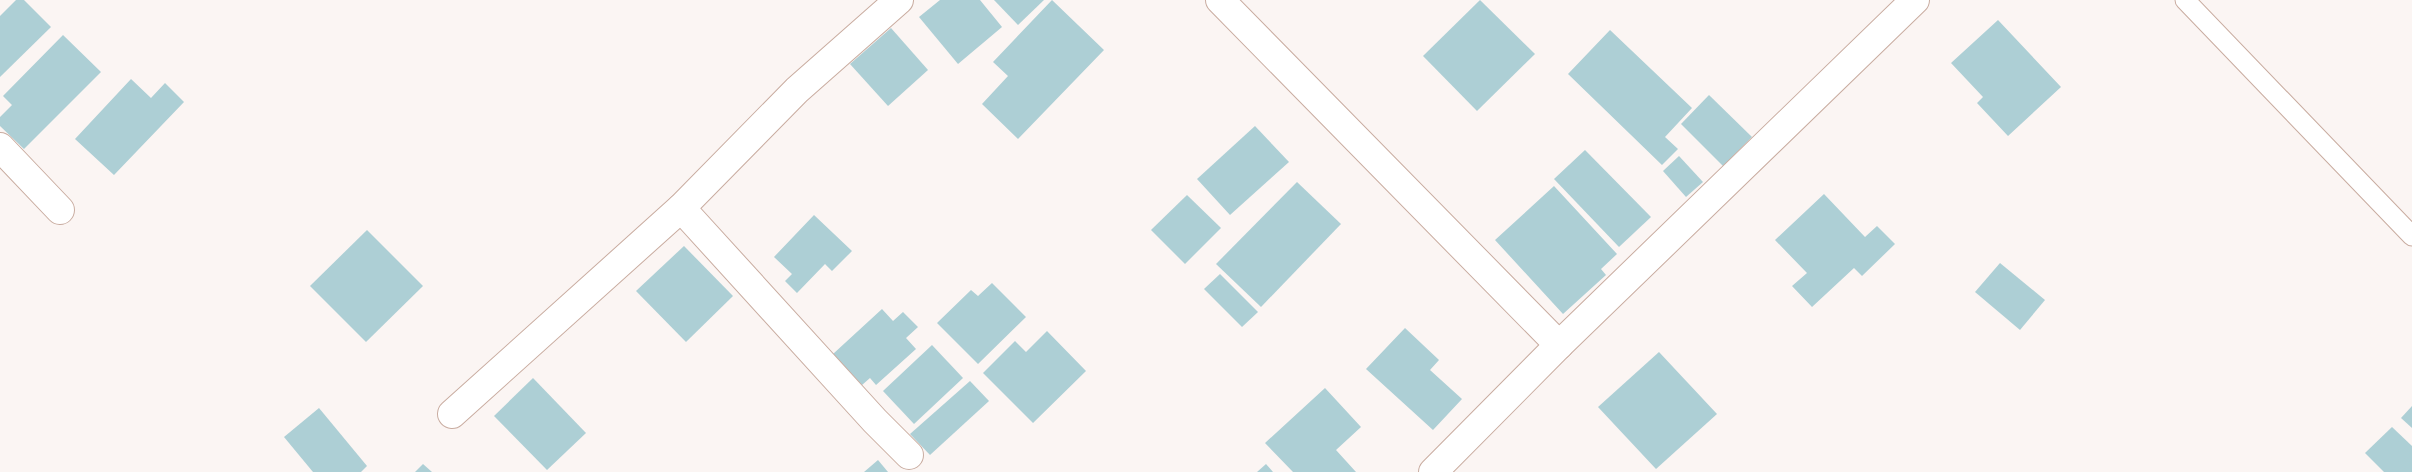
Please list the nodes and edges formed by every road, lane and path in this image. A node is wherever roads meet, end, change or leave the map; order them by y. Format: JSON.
{"nodes":[{"id":1,"x":899,"y":0,"type":"edge"},
{"id":2,"x":1220,"y":0,"type":"edge"},
{"id":3,"x":1915,"y":0,"type":"edge"},
{"id":4,"x":2185,"y":0,"type":"edge"},
{"id":5,"x":0,"y":147,"type":"edge"},
{"id":6,"x":681,"y":208,"type":"junction"},
{"id":7,"x":60,"y":210,"type":"dead end"},
{"id":8,"x":2412,"y":236,"type":"edge"},
{"id":9,"x":1559,"y":346,"type":"junction"},
{"id":10,"x":452,"y":414,"type":"dead end"},
{"id":11,"x":909,"y":455,"type":"dead end"},
{"id":12,"x":1433,"y":472,"type":"edge"}],
"edges":[{"from":1,"to":6,"type":"street"},
{"from":2,"to":9,"type":"street"},
{"from":3,"to":9,"type":"street"},
{"from":4,"to":8,"type":"lane"},
{"from":5,"to":7,"type":"street"},
{"from":6,"to":10,"type":"street"},
{"from":6,"to":11,"type":"street"},
{"from":9,"to":12,"type":"street"}]}
